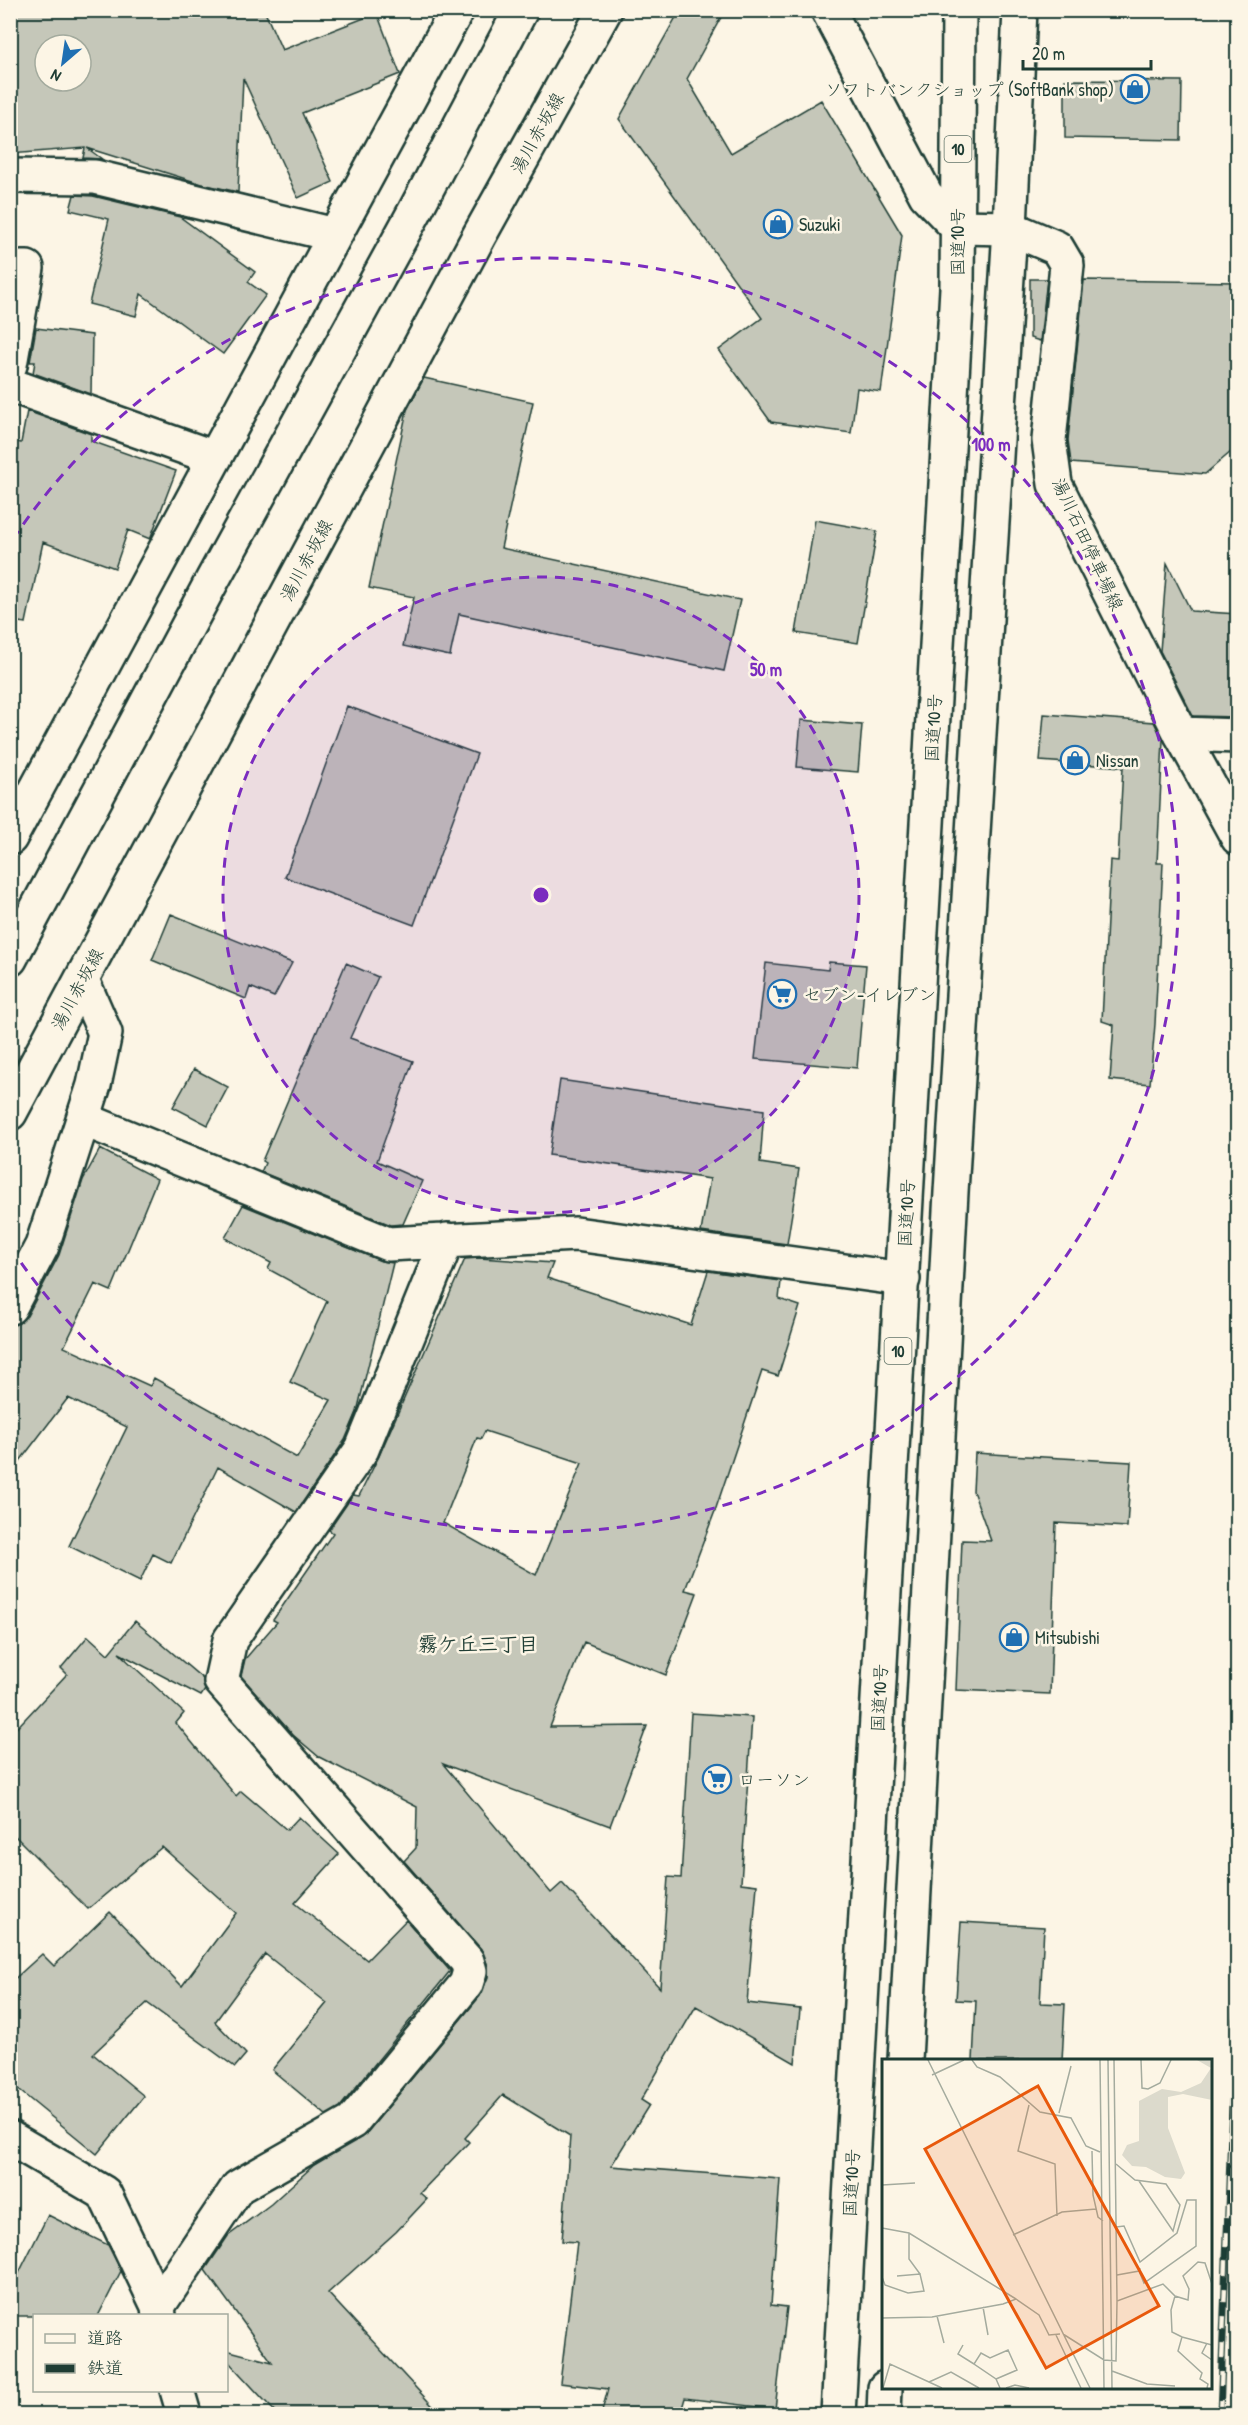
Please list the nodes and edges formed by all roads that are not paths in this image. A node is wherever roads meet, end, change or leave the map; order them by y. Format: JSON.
{"nodes":[{"id":1,"x":458,"y":10,"type":"edge"},
{"id":2,"x":521,"y":10,"type":"edge"},
{"id":3,"x":605,"y":10,"type":"edge"},
{"id":4,"x":828,"y":10,"type":"edge"},
{"id":5,"x":959,"y":10,"type":"edge"},
{"id":6,"x":1020,"y":10,"type":"edge"},
{"id":7,"x":10,"y":176,"type":"edge"},
{"id":8,"x":957,"y":227,"type":"junction"},
{"id":9,"x":1010,"y":228,"type":"junction"},
{"id":10,"x":335,"y":235,"type":"junction"},
{"id":11,"x":10,"y":268,"type":"edge"},
{"id":12,"x":10,"y":365,"type":"edge"},
{"id":13,"x":10,"y":385,"type":"edge"},
{"id":14,"x":215,"y":458,"type":"junction"},
{"id":15,"x":1181,"y":734,"type":"junction"},
{"id":16,"x":1238,"y":736,"type":"edge"},
{"id":17,"x":10,"y":838,"type":"edge"},
{"id":18,"x":1238,"y":838,"type":"edge"},
{"id":19,"x":10,"y":960,"type":"edge"},
{"id":20,"x":82,"y":980,"type":"junction"},
{"id":21,"x":10,"y":1113,"type":"edge"},
{"id":22,"x":83,"y":1119,"type":"junction"},
{"id":23,"x":447,"y":1240,"type":"junction"},
{"id":24,"x":903,"y":1279,"type":"junction"},
{"id":25,"x":10,"y":1307,"type":"edge"},
{"id":26,"x":904,"y":2059,"type":"edge"},
{"id":27,"x":10,"y":2138,"type":"edge"},
{"id":28,"x":159,"y":2311,"type":"edge"},
{"id":29,"x":885,"y":2389,"type":"edge"},
{"id":30,"x":177,"y":2392,"type":"edge"},
{"id":31,"x":184,"y":2415,"type":"edge"},
{"id":32,"x":838,"y":2415,"type":"edge"},
{"id":33,"x":884,"y":2415,"type":"edge"}],
"edges":[{"from":1,"to":10,"type":"main road"},
{"from":2,"to":19,"type":"main road"},
{"from":3,"to":20,"type":"main road","name":"湯川赤坂線"},
{"from":4,"to":8,"type":"main road"},
{"from":5,"to":8,"type":"main road","name":"国道10号","number":"10"},
{"from":6,"to":9,"type":"main road"},
{"from":7,"to":10,"type":"main road"},
{"from":8,"to":9,"type":"main road","name":"湯川石田停車場線"},
{"from":8,"to":24,"type":"main road","name":"国道10号","number":"10"},
{"from":9,"to":15,"type":"main road","name":"湯川石田停車場線"},
{"from":9,"to":26,"type":"main road"},
{"from":10,"to":14,"type":"main road"},
{"from":11,"to":12,"type":"main road"},
{"from":13,"to":14,"type":"main road"},
{"from":14,"to":17,"type":"main road"},
{"from":15,"to":16,"type":"main road"},
{"from":15,"to":18,"type":"main road","name":"湯川石田停車場線"},
{"from":20,"to":21,"type":"main road","name":"湯川赤坂線"},
{"from":20,"to":22,"type":"main road"},
{"from":22,"to":23,"type":"main road"},
{"from":22,"to":25,"type":"main road"},
{"from":23,"to":24,"type":"main road"},
{"from":23,"to":28,"type":"main road"},
{"from":24,"to":32,"type":"main road","name":"国道10号","number":"10"},
{"from":27,"to":28,"type":"main road"},
{"from":29,"to":33,"type":"main road"},
{"from":30,"to":31,"type":"main road"}]}
